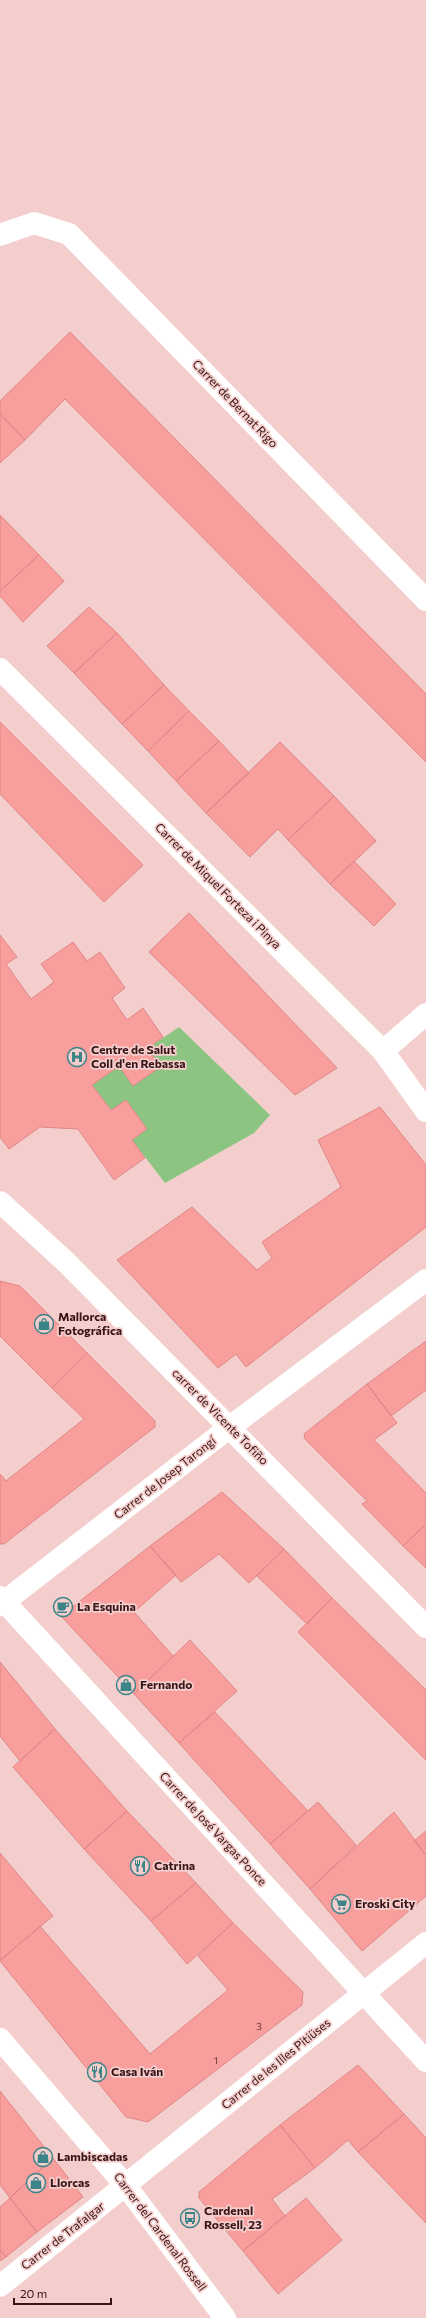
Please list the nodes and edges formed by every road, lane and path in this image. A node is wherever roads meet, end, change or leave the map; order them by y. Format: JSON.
{"nodes":[{"id":1,"x":0,"y":235,"type":"edge"},
{"id":2,"x":426,"y":600,"type":"edge"},
{"id":3,"x":0,"y":668,"type":"edge"},
{"id":4,"x":426,"y":1014,"type":"edge"},
{"id":5,"x":383,"y":1051,"type":"junction"},
{"id":6,"x":426,"y":1111,"type":"edge"},
{"id":7,"x":5,"y":1206,"type":"edge"},
{"id":8,"x":426,"y":1280,"type":"edge"},
{"id":9,"x":230,"y":1427,"type":"junction"},
{"id":10,"x":1,"y":1602,"type":"edge"},
{"id":11,"x":426,"y":1627,"type":"edge"},
{"id":12,"x":426,"y":1943,"type":"edge"},
{"id":13,"x":364,"y":1993,"type":"junction"},
{"id":14,"x":0,"y":2039,"type":"edge"},
{"id":15,"x":426,"y":2061,"type":"edge"},
{"id":16,"x":126,"y":2186,"type":"junction"},
{"id":17,"x":0,"y":2286,"type":"edge"},
{"id":18,"x":225,"y":2318,"type":"edge"}],
"edges":[{"from":1,"to":2,"type":"street","name":"Carrer de Bernat Rigo"},
{"from":3,"to":5,"type":"street","name":"Carrer de Miquel Forteza i Pinya"},
{"from":4,"to":5,"type":"street"},
{"from":5,"to":6,"type":"street","name":"Carrer de Miquel Forteza i Pinya"},
{"from":7,"to":9,"type":"street","name":"carrer de Vicente Tofiño"},
{"from":8,"to":9,"type":"street","name":"Carrer de Josep Tarongí"},
{"from":9,"to":10,"type":"street","name":"Carrer de Josep Tarongí"},
{"from":9,"to":11,"type":"street","name":"carrer de Vicente Tofiño"},
{"from":10,"to":13,"type":"street","name":"Carrer de José Vargas Ponce"},
{"from":12,"to":13,"type":"street","name":"Carrer de les Illes Pitiüses"},
{"from":13,"to":15,"type":"street","name":"Carrer de José Vargas Ponce"},
{"from":13,"to":16,"type":"street","name":"Carrer de les Illes Pitiüses"},
{"from":14,"to":16,"type":"street","name":"Carrer del Cardenal Rossell"},
{"from":16,"to":17,"type":"street","name":"Carrer de Trafalgar"},
{"from":16,"to":18,"type":"street","name":"Carrer del Cardenal Rossell"}]}
